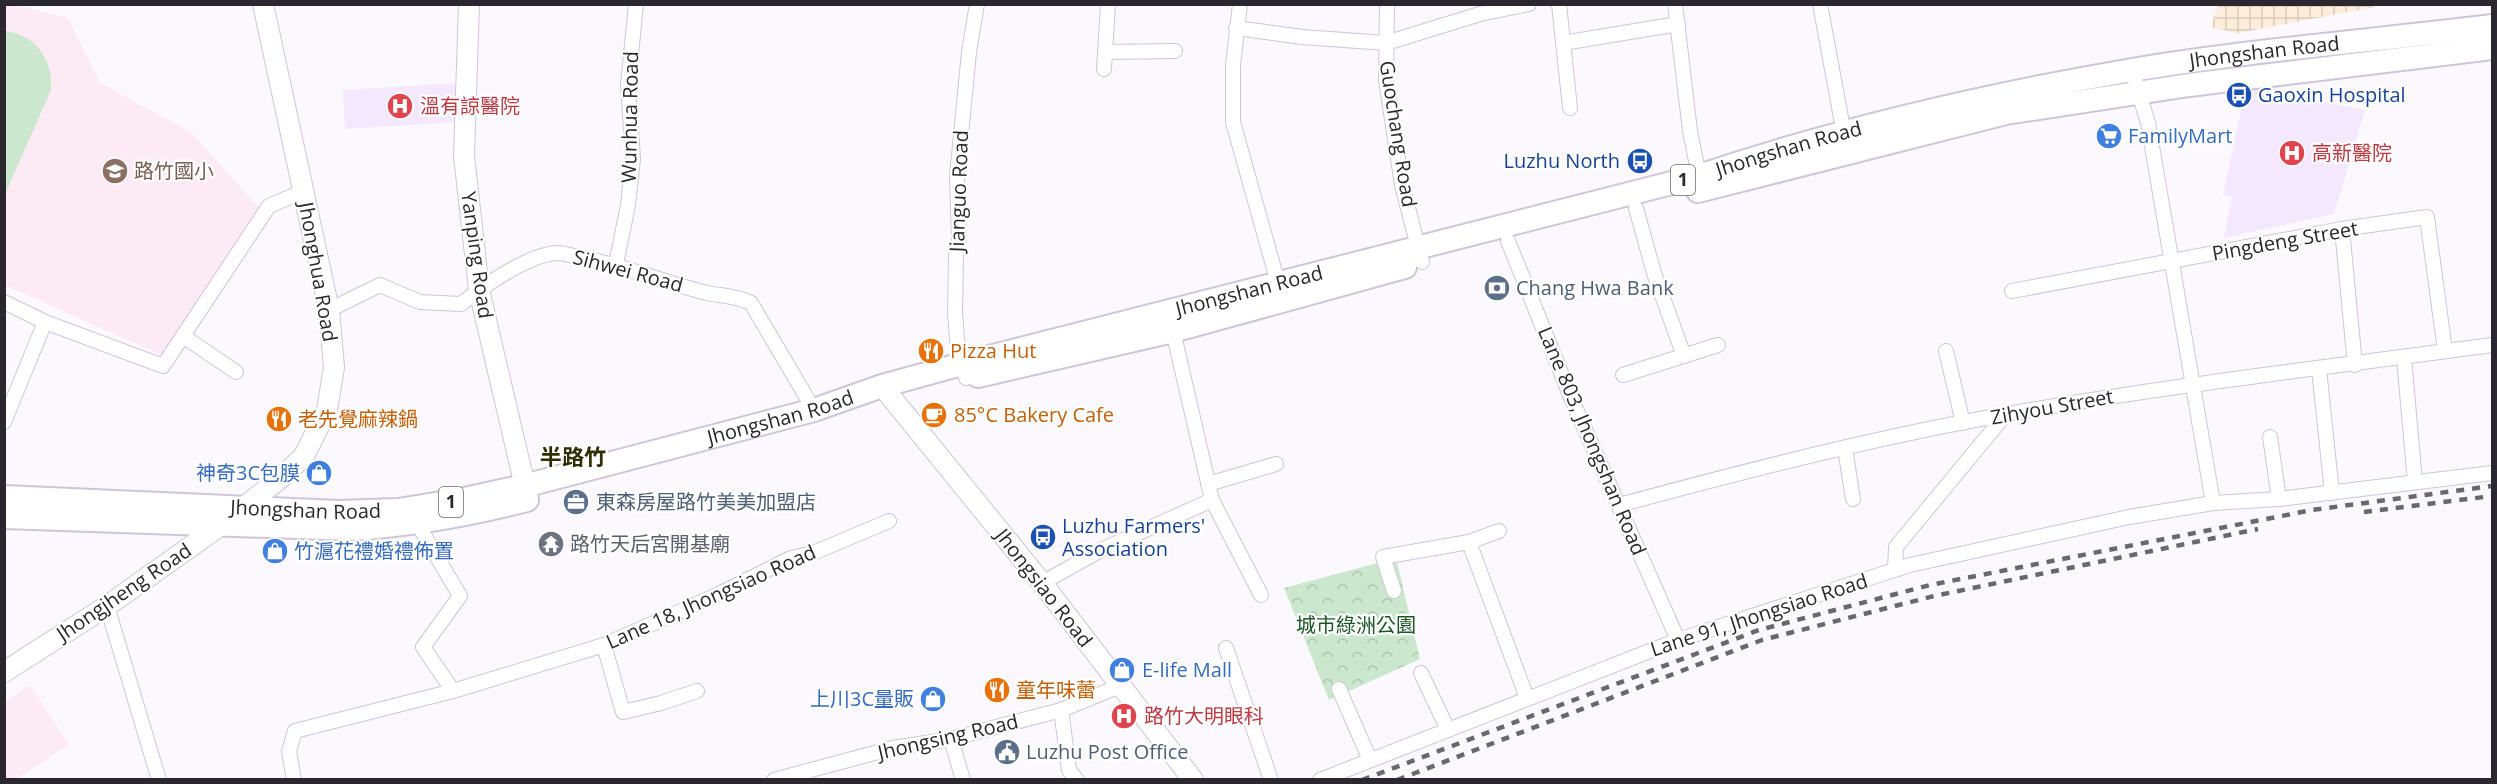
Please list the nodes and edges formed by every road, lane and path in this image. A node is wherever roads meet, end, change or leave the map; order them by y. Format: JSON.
{"nodes":[{"id":1,"x":263,"y":4,"type":"edge"},
{"id":2,"x":469,"y":4,"type":"edge"},
{"id":3,"x":636,"y":4,"type":"edge"},
{"id":4,"x":977,"y":4,"type":"edge"},
{"id":5,"x":1108,"y":4,"type":"edge"},
{"id":6,"x":1240,"y":4,"type":"edge"},
{"id":7,"x":1387,"y":4,"type":"edge"},
{"id":8,"x":1529,"y":4,"type":"edge"},
{"id":9,"x":1559,"y":4,"type":"edge"},
{"id":10,"x":1675,"y":4,"type":"edge"},
{"id":11,"x":1820,"y":4,"type":"edge"},
{"id":12,"x":1678,"y":24,"type":"junction"},
{"id":13,"x":2493,"y":26,"type":"edge"},
{"id":14,"x":1236,"y":28,"type":"junction"},
{"id":15,"x":1386,"y":43,"type":"junction"},
{"id":16,"x":1563,"y":43,"type":"junction"},
{"id":17,"x":2493,"y":48,"type":"edge"},
{"id":18,"x":1175,"y":51,"type":"dead end"},
{"id":19,"x":1106,"y":52,"type":"junction"},
{"id":20,"x":1104,"y":69,"type":"dead end"},
{"id":21,"x":2132,"y":70,"type":"junction"},
{"id":22,"x":2138,"y":94,"type":"junction"},
{"id":23,"x":1570,"y":108,"type":"dead end"},
{"id":24,"x":1844,"y":134,"type":"junction"},
{"id":25,"x":1699,"y":176,"type":"junction"},
{"id":26,"x":304,"y":191,"type":"junction"},
{"id":27,"x":1636,"y":208,"type":"junction"},
{"id":28,"x":2342,"y":229,"type":"junction"},
{"id":29,"x":1508,"y":241,"type":"junction"},
{"id":30,"x":1420,"y":255,"type":"junction"},
{"id":31,"x":2174,"y":261,"type":"junction"},
{"id":32,"x":616,"y":264,"type":"junction"},
{"id":33,"x":1278,"y":282,"type":"junction"},
{"id":34,"x":479,"y":290,"type":"junction"},
{"id":35,"x":2012,"y":291,"type":"dead end"},
{"id":36,"x":4,"y":302,"type":"edge"},
{"id":37,"x":329,"y":310,"type":"junction"},
{"id":38,"x":45,"y":322,"type":"junction"},
{"id":39,"x":1173,"y":331,"type":"junction"},
{"id":40,"x":183,"y":336,"type":"junction"},
{"id":41,"x":1718,"y":345,"type":"dead end"},
{"id":42,"x":2493,"y":345,"type":"edge"},
{"id":43,"x":1946,"y":351,"type":"dead end"},
{"id":44,"x":2445,"y":351,"type":"junction"},
{"id":45,"x":1684,"y":356,"type":"junction"},
{"id":46,"x":2404,"y":358,"type":"junction"},
{"id":47,"x":2355,"y":365,"type":"junction"},
{"id":48,"x":2319,"y":369,"type":"junction"},
{"id":49,"x":964,"y":371,"type":"junction"},
{"id":50,"x":236,"y":372,"type":"dead end"},
{"id":51,"x":1623,"y":375,"type":"dead end"},
{"id":52,"x":2192,"y":384,"type":"junction"},
{"id":53,"x":887,"y":393,"type":"junction"},
{"id":54,"x":814,"y":410,"type":"junction"},
{"id":55,"x":2005,"y":415,"type":"junction"},
{"id":56,"x":4,"y":422,"type":"edge"},
{"id":57,"x":1963,"y":423,"type":"junction"},
{"id":58,"x":2270,"y":437,"type":"dead end"},
{"id":59,"x":1845,"y":448,"type":"junction"},
{"id":60,"x":1276,"y":464,"type":"dead end"},
{"id":61,"x":2493,"y":473,"type":"edge"},
{"id":62,"x":2415,"y":482,"type":"junction"},
{"id":63,"x":1208,"y":484,"type":"junction"},
{"id":64,"x":526,"y":493,"type":"junction"},
{"id":65,"x":2332,"y":493,"type":"junction"},
{"id":66,"x":4,"y":497,"type":"edge"},
{"id":67,"x":1853,"y":499,"type":"dead end"},
{"id":68,"x":2278,"y":499,"type":"junction"},
{"id":69,"x":1212,"y":500,"type":"junction"},
{"id":70,"x":2213,"y":503,"type":"junction"},
{"id":71,"x":1619,"y":505,"type":"junction"},
{"id":72,"x":241,"y":508,"type":"junction"},
{"id":73,"x":4,"y":517,"type":"edge"},
{"id":74,"x":889,"y":521,"type":"dead end"},
{"id":75,"x":417,"y":523,"type":"junction"},
{"id":76,"x":221,"y":525,"type":"junction"},
{"id":77,"x":1499,"y":531,"type":"dead end"},
{"id":78,"x":1469,"y":542,"type":"junction"},
{"id":79,"x":1895,"y":570,"type":"junction"},
{"id":80,"x":1042,"y":583,"type":"junction"},
{"id":81,"x":1394,"y":591,"type":"dead end"},
{"id":82,"x":1261,"y":595,"type":"dead end"},
{"id":83,"x":107,"y":606,"type":"junction"},
{"id":84,"x":1678,"y":640,"type":"junction"},
{"id":85,"x":604,"y":645,"type":"junction"},
{"id":86,"x":1226,"y":648,"type":"dead end"},
{"id":87,"x":4,"y":672,"type":"edge"},
{"id":88,"x":1421,"y":673,"type":"dead end"},
{"id":89,"x":1120,"y":686,"type":"junction"},
{"id":90,"x":1339,"y":689,"type":"dead end"},
{"id":91,"x":453,"y":691,"type":"junction"},
{"id":92,"x":697,"y":691,"type":"dead end"},
{"id":93,"x":1527,"y":698,"type":"junction"},
{"id":94,"x":1061,"y":710,"type":"junction"},
{"id":95,"x":1448,"y":730,"type":"junction"},
{"id":96,"x":951,"y":739,"type":"junction"},
{"id":97,"x":1370,"y":760,"type":"junction"},
{"id":98,"x":832,"y":773,"type":"edge"},
{"id":99,"x":159,"y":780,"type":"edge"},
{"id":100,"x":294,"y":780,"type":"edge"},
{"id":101,"x":774,"y":780,"type":"edge"},
{"id":102,"x":963,"y":780,"type":"edge"},
{"id":103,"x":1077,"y":780,"type":"edge"},
{"id":104,"x":1193,"y":780,"type":"edge"},
{"id":105,"x":1271,"y":780,"type":"edge"},
{"id":106,"x":1320,"y":780,"type":"edge"}],
"edges":[{"from":1,"to":26,"type":"street","name":"Jhonghua Road"},
{"from":2,"to":34,"type":"street","name":"Yanping Road"},
{"from":3,"to":32,"type":"street","name":"Wunhua Road"},
{"from":4,"to":49,"type":"street","name":"Jianguo Road"},
{"from":5,"to":19,"type":"street"},
{"from":6,"to":14,"type":"street"},
{"from":7,"to":15,"type":"street","name":"Guochang Road"},
{"from":8,"to":15,"type":"street"},
{"from":9,"to":16,"type":"street"},
{"from":10,"to":12,"type":"street"},
{"from":11,"to":24,"type":"street"},
{"from":12,"to":16,"type":"street"},
{"from":12,"to":25,"type":"street"},
{"from":13,"to":21,"type":"main road","name":"Jhongshan Road","number":"1"},
{"from":14,"to":15,"type":"street"},
{"from":14,"to":33,"type":"street"},
{"from":15,"to":30,"type":"street","name":"Guochang Road"},
{"from":16,"to":23,"type":"street"},
{"from":17,"to":22,"type":"main road","name":"Jhongshan Road","number":"1"},
{"from":18,"to":19,"type":"street"},
{"from":19,"to":20,"type":"street"},
{"from":21,"to":22,"type":"street"},
{"from":21,"to":24,"type":"main road","name":"Jhongshan Road","number":"1"},
{"from":22,"to":27,"type":"main road","name":"Jhongshan Road","number":"1"},
{"from":22,"to":31,"type":"street"},
{"from":24,"to":25,"type":"main road","name":"Jhongshan Road","number":"1"},
{"from":25,"to":30,"type":"main road","name":"Jhongshan Road","number":"1"},
{"from":26,"to":37,"type":"street","name":"Jhonghua Road"},
{"from":26,"to":40,"type":"street"},
{"from":27,"to":29,"type":"main road","name":"Jhongshan Road","number":"1"},
{"from":27,"to":45,"type":"street"},
{"from":28,"to":31,"type":"street","name":"Pingdeng Street"},
{"from":28,"to":44,"type":"street","name":"Pingdeng Street"},
{"from":28,"to":47,"type":"street"},
{"from":29,"to":30,"type":"main road","name":"Jhongshan Road","number":"1"},
{"from":29,"to":71,"type":"street","name":"Lane 803, Jhongshan Road"},
{"from":30,"to":33,"type":"main road","name":"Jhongshan Road","number":"1"},
{"from":30,"to":39,"type":"main road","name":"Jhongshan Road","number":"1"},
{"from":31,"to":35,"type":"street","name":"Pingdeng Street"},
{"from":31,"to":52,"type":"street"},
{"from":32,"to":34,"type":"street","name":"Sihwei Road"},
{"from":32,"to":54,"type":"street","name":"Sihwei Road"},
{"from":33,"to":49,"type":"main road","name":"Jhongshan Road","number":"1"},
{"from":34,"to":37,"type":"street","name":"Sihwei Road"},
{"from":34,"to":64,"type":"street","name":"Yanping Road"},
{"from":36,"to":38,"type":"street"},
{"from":37,"to":72,"type":"street","name":"Jhonghua Road"},
{"from":38,"to":40,"type":"street"},
{"from":38,"to":56,"type":"street"},
{"from":39,"to":49,"type":"main road","name":"Jhongshan Road","number":"1"},
{"from":39,"to":63,"type":"street"},
{"from":40,"to":50,"type":"street"},
{"from":41,"to":45,"type":"street"},
{"from":42,"to":44,"type":"street","name":"Zihyou Street"},
{"from":43,"to":57,"type":"street"},
{"from":44,"to":46,"type":"street","name":"Zihyou Street"},
{"from":45,"to":51,"type":"street"},
{"from":46,"to":47,"type":"street","name":"Zihyou Street"},
{"from":46,"to":62,"type":"street"},
{"from":47,"to":48,"type":"street","name":"Zihyou Street"},
{"from":48,"to":52,"type":"street","name":"Zihyou Street"},
{"from":48,"to":65,"type":"street"},
{"from":49,"to":53,"type":"main road","name":"Jhongshan Road","number":"1"},
{"from":52,"to":55,"type":"street","name":"Zihyou Street"},
{"from":52,"to":70,"type":"street"},
{"from":53,"to":54,"type":"main road","name":"Jhongshan Road","number":"1"},
{"from":53,"to":64,"type":"main road","name":"Jhongshan Road","number":"1"},
{"from":53,"to":80,"type":"street","name":"Jhongsiao Road"},
{"from":54,"to":64,"type":"main road","name":"Jhongshan Road","number":"1"},
{"from":55,"to":57,"type":"street","name":"Zihyou Street"},
{"from":55,"to":79,"type":"street"},
{"from":57,"to":59,"type":"street","name":"Zihyou Street"},
{"from":58,"to":68,"type":"street"},
{"from":59,"to":67,"type":"street"},
{"from":59,"to":71,"type":"street","name":"Zihyou Street"},
{"from":60,"to":63,"type":"street"},
{"from":61,"to":62,"type":"street","name":"Lane 91, Jhongsiao Road"},
{"from":62,"to":65,"type":"street","name":"Lane 91, Jhongsiao Road"},
{"from":63,"to":69,"type":"street"},
{"from":64,"to":72,"type":"main road","name":"Jhongshan Road","number":"1"},
{"from":64,"to":75,"type":"main road","name":"Jhongshan Road","number":"1"},
{"from":65,"to":68,"type":"street","name":"Lane 91, Jhongsiao Road"},
{"from":66,"to":72,"type":"main road","name":"Jhongshan Road","number":"1"},
{"from":68,"to":70,"type":"street","name":"Lane 91, Jhongsiao Road"},
{"from":69,"to":80,"type":"street"},
{"from":69,"to":82,"type":"street"},
{"from":70,"to":79,"type":"street","name":"Lane 91, Jhongsiao Road"},
{"from":71,"to":84,"type":"street","name":"Lane 803, Jhongshan Road"},
{"from":72,"to":76,"type":"street","name":"Jhongjheng Road"},
{"from":73,"to":76,"type":"main road","name":"Jhongshan Road","number":"1"},
{"from":74,"to":85,"type":"street","name":"Lane 18, Jhongsiao Road"},
{"from":75,"to":76,"type":"main road","name":"Jhongshan Road","number":"1"},
{"from":75,"to":91,"type":"street"},
{"from":76,"to":83,"type":"street","name":"Jhongjheng Road"},
{"from":77,"to":78,"type":"street"},
{"from":78,"to":81,"type":"street"},
{"from":78,"to":93,"type":"street"},
{"from":79,"to":84,"type":"street","name":"Lane 91, Jhongsiao Road"},
{"from":80,"to":89,"type":"street","name":"Jhongsiao Road"},
{"from":83,"to":87,"type":"street","name":"Jhongjheng Road"},
{"from":83,"to":99,"type":"street"},
{"from":84,"to":93,"type":"street","name":"Lane 91, Jhongsiao Road"},
{"from":85,"to":91,"type":"street","name":"Lane 18, Jhongsiao Road"},
{"from":85,"to":92,"type":"street"},
{"from":86,"to":105,"type":"street"},
{"from":88,"to":95,"type":"street"},
{"from":89,"to":94,"type":"street","name":"Jhongsing Road"},
{"from":89,"to":104,"type":"street","name":"Jhongsiao Road"},
{"from":90,"to":97,"type":"street"},
{"from":91,"to":100,"type":"street","name":"Lane 18, Jhongsiao Road"},
{"from":93,"to":95,"type":"street","name":"Lane 91, Jhongsiao Road"},
{"from":94,"to":96,"type":"street","name":"Jhongsing Road"},
{"from":94,"to":103,"type":"street"},
{"from":95,"to":97,"type":"street","name":"Lane 91, Jhongsiao Road"},
{"from":96,"to":98,"type":"street","name":"Jhongsing Road"},
{"from":96,"to":102,"type":"street"},
{"from":97,"to":106,"type":"street","name":"Lane 91, Jhongsiao Road"},
{"from":98,"to":101,"type":"street","name":"Jhongsing Road"}]}
